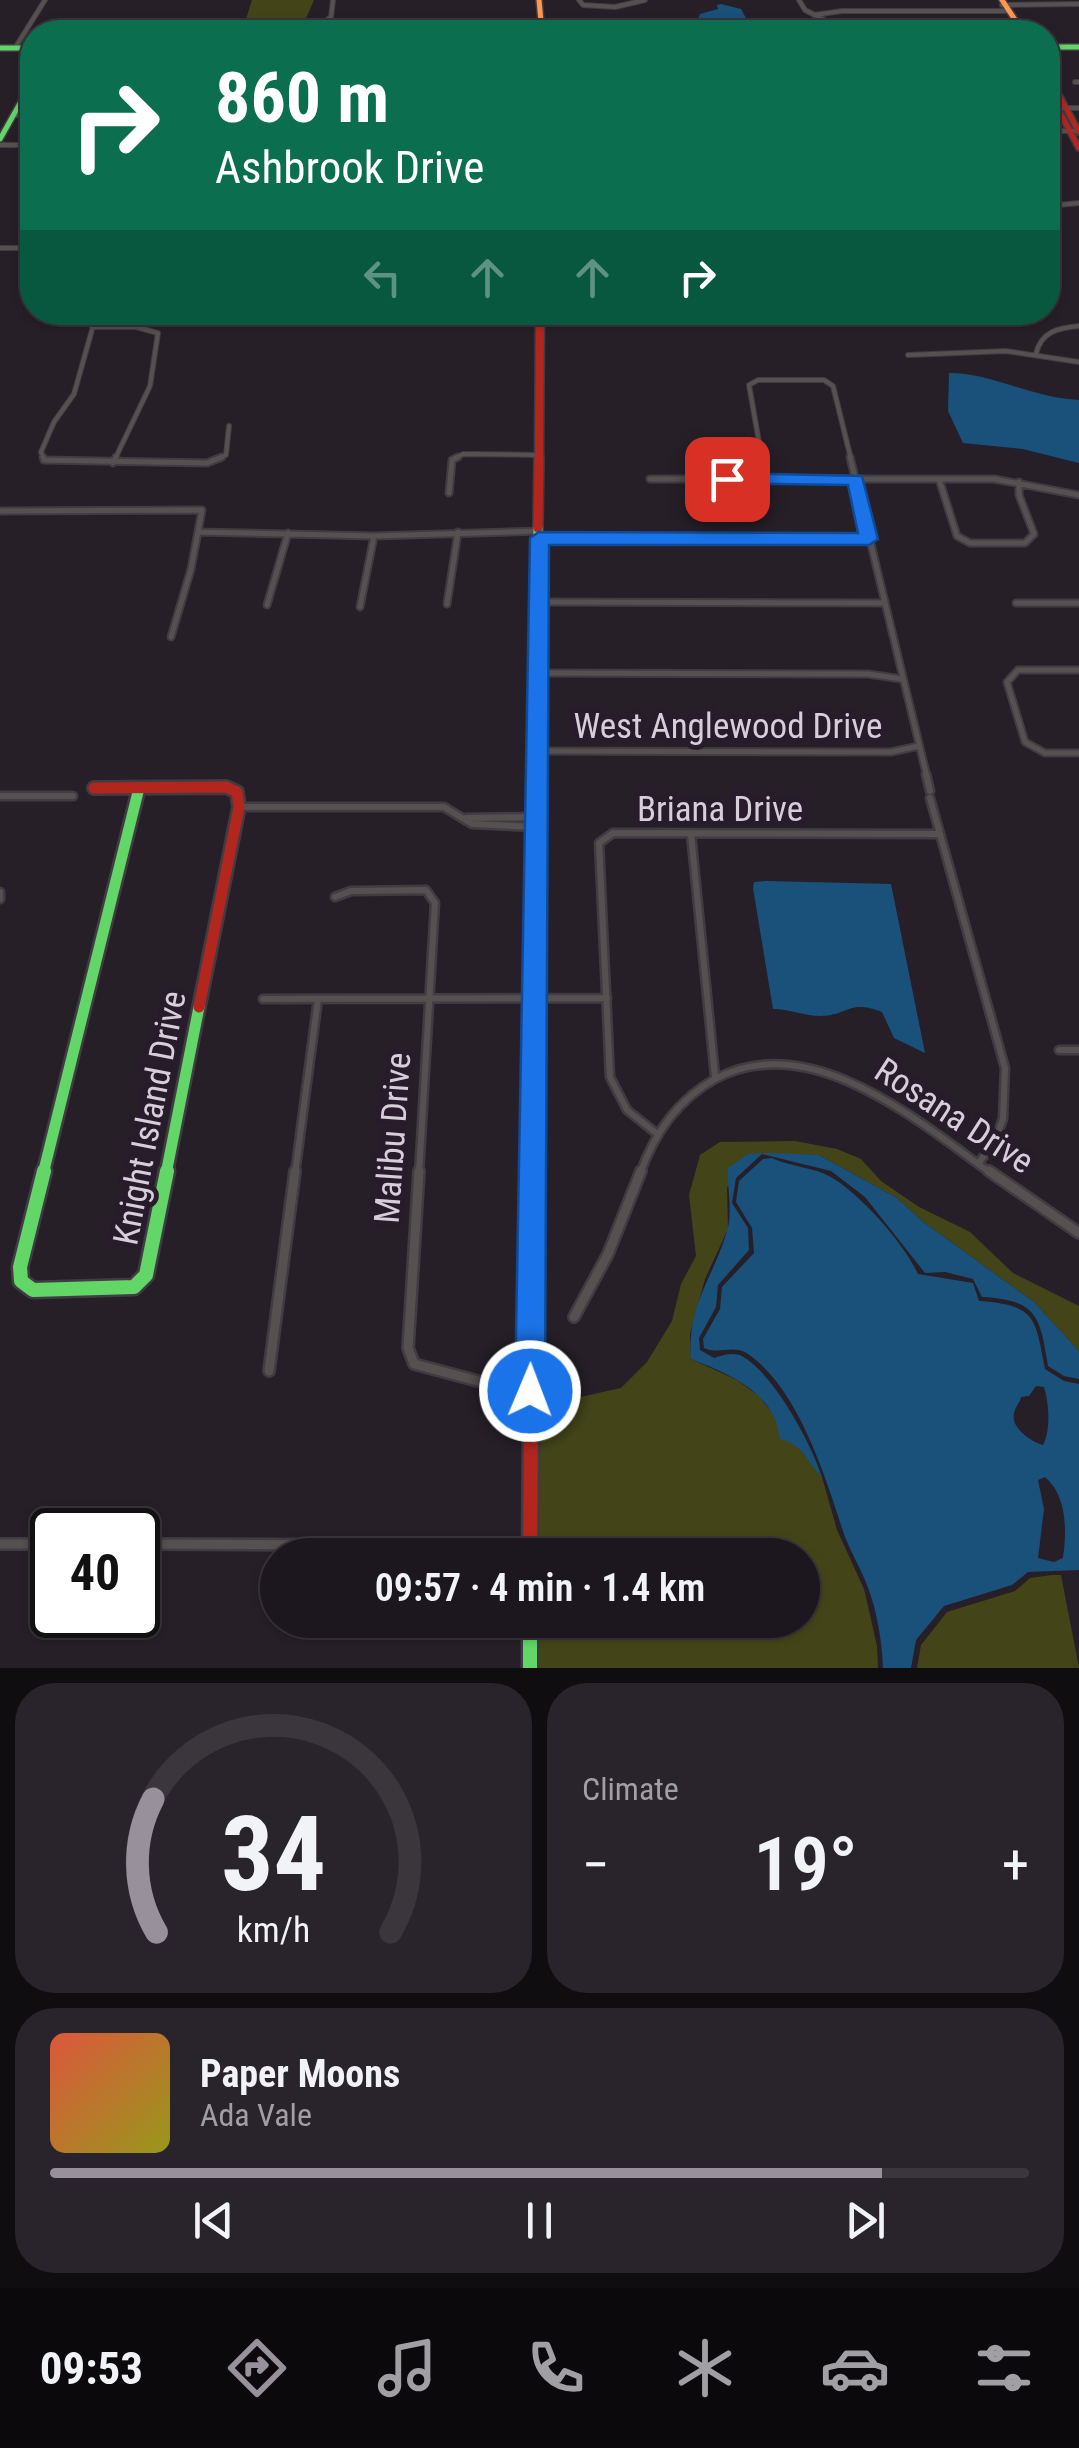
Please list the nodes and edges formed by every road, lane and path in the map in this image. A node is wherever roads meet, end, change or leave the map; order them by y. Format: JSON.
{"nodes":[{"id":1,"x":579,"y":0,"type":"edge"},
{"id":2,"x":645,"y":0,"type":"edge"},
{"id":3,"x":799,"y":0,"type":"edge"},
{"id":4,"x":1052,"y":2,"type":"edge"},
{"id":5,"x":1079,"y":4,"type":"edge"},
{"id":6,"x":1005,"y":5,"type":"edge"},
{"id":7,"x":814,"y":15,"type":"junction"},
{"id":8,"x":824,"y":20,"type":"edge"},
{"id":9,"x":20,"y":40,"type":"edge"},
{"id":10,"x":0,"y":48,"type":"edge"},
{"id":11,"x":15,"y":48,"type":"junction"},
{"id":12,"x":20,"y":48,"type":"edge"},
{"id":13,"x":20,"y":104,"type":"edge"},
{"id":14,"x":1061,"y":108,"type":"joint"},
{"id":15,"x":1079,"y":108,"type":"edge"},
{"id":16,"x":14,"y":115,"type":"junction"},
{"id":17,"x":20,"y":115,"type":"edge"},
{"id":18,"x":1076,"y":131,"type":"edge"},
{"id":19,"x":0,"y":142,"type":"edge"},
{"id":20,"x":1079,"y":148,"type":"edge"},
{"id":21,"x":540,"y":325,"type":"edge"},
{"id":22,"x":1079,"y":326,"type":"edge"},
{"id":23,"x":92,"y":327,"type":"joint"},
{"id":24,"x":1036,"y":354,"type":"junction"},
{"id":25,"x":908,"y":355,"type":"dead end"},
{"id":26,"x":1079,"y":362,"type":"edge"},
{"id":27,"x":229,"y":426,"type":"dead end"},
{"id":28,"x":539,"y":455,"type":"junction"},
{"id":29,"x":113,"y":463,"type":"junction"},
{"id":30,"x":650,"y":479,"type":"dead end"},
{"id":31,"x":765,"y":479,"type":"junction"},
{"id":32,"x":856,"y":480,"type":"junction"},
{"id":33,"x":939,"y":480,"type":"junction"},
{"id":34,"x":1019,"y":482,"type":"junction"},
{"id":35,"x":449,"y":493,"type":"dead end"},
{"id":36,"x":1079,"y":495,"type":"edge"},
{"id":37,"x":0,"y":511,"type":"edge"},
{"id":38,"x":198,"y":532,"type":"junction"},
{"id":39,"x":458,"y":532,"type":"junction"},
{"id":40,"x":288,"y":533,"type":"junction"},
{"id":41,"x":539,"y":535,"type":"junction"},
{"id":42,"x":374,"y":536,"type":"junction"},
{"id":43,"x":869,"y":539,"type":"junction"},
{"id":44,"x":538,"y":602,"type":"junction"},
{"id":45,"x":1016,"y":602,"type":"dead end"},
{"id":46,"x":884,"y":603,"type":"junction"},
{"id":47,"x":1079,"y":603,"type":"edge"},
{"id":48,"x":447,"y":604,"type":"dead end"},
{"id":49,"x":267,"y":605,"type":"dead end"},
{"id":50,"x":360,"y":606,"type":"dead end"},
{"id":51,"x":171,"y":637,"type":"dead end"},
{"id":52,"x":1079,"y":670,"type":"edge"},
{"id":53,"x":537,"y":673,"type":"junction"},
{"id":54,"x":902,"y":679,"type":"junction"},
{"id":55,"x":919,"y":746,"type":"junction"},
{"id":56,"x":535,"y":751,"type":"junction"},
{"id":57,"x":1079,"y":753,"type":"edge"},
{"id":58,"x":94,"y":788,"type":"dead end"},
{"id":59,"x":139,"y":788,"type":"junction"},
{"id":60,"x":930,"y":795,"type":"joint"},
{"id":61,"x":0,"y":796,"type":"edge"},
{"id":62,"x":73,"y":796,"type":"dead end"},
{"id":63,"x":239,"y":806,"type":"junction"},
{"id":64,"x":466,"y":818,"type":"joint"},
{"id":65,"x":534,"y":822,"type":"junction"},
{"id":66,"x":691,"y":834,"type":"junction"},
{"id":67,"x":940,"y":834,"type":"junction"},
{"id":68,"x":335,"y":897,"type":"dead end"},
{"id":69,"x":534,"y":995,"type":"junction"},
{"id":70,"x":606,"y":998,"type":"junction"},
{"id":71,"x":318,"y":999,"type":"junction"},
{"id":72,"x":430,"y":999,"type":"junction"},
{"id":73,"x":263,"y":1000,"type":"dead end"},
{"id":74,"x":1060,"y":1050,"type":"dead end"},
{"id":75,"x":1079,"y":1050,"type":"edge"},
{"id":76,"x":715,"y":1076,"type":"junction"},
{"id":77,"x":656,"y":1134,"type":"junction"},
{"id":78,"x":978,"y":1164,"type":"junction"},
{"id":79,"x":1079,"y":1233,"type":"edge"},
{"id":80,"x":574,"y":1316,"type":"dead end"},
{"id":81,"x":269,"y":1371,"type":"dead end"},
{"id":82,"x":530,"y":1391,"type":"junction"},
{"id":83,"x":530,"y":1538,"type":"edge"},
{"id":84,"x":0,"y":1544,"type":"edge"},
{"id":85,"x":30,"y":1544,"type":"edge"},
{"id":86,"x":160,"y":1544,"type":"edge"},
{"id":87,"x":260,"y":1546,"type":"edge"},
{"id":88,"x":530,"y":1638,"type":"edge"},
{"id":89,"x":530,"y":1668,"type":"edge"}],
"edges":[{"from":1,"to":2,"type":"street"},
{"from":3,"to":7,"type":"street"},
{"from":4,"to":5,"type":"street"},
{"from":4,"to":6,"type":"street"},
{"from":6,"to":7,"type":"street"},
{"from":7,"to":8,"type":"street"},
{"from":9,"to":11,"type":"street"},
{"from":10,"to":11,"type":"street"},
{"from":11,"to":12,"type":"street"},
{"from":13,"to":16,"type":"street"},
{"from":14,"to":15,"type":"street"},
{"from":14,"to":18,"type":"street"},
{"from":16,"to":17,"type":"street"},
{"from":16,"to":19,"type":"street"},
{"from":18,"to":20,"type":"street"},
{"from":21,"to":28,"type":"street"},
{"from":22,"to":24,"type":"street"},
{"from":23,"to":29,"type":"street"},
{"from":23,"to":29,"type":"street"},
{"from":24,"to":25,"type":"street"},
{"from":24,"to":26,"type":"street"},
{"from":27,"to":29,"type":"street"},
{"from":28,"to":35,"type":"street"},
{"from":28,"to":41,"type":"street"},
{"from":30,"to":31,"type":"street"},
{"from":31,"to":32,"type":"street"},
{"from":31,"to":32,"type":"street"},
{"from":32,"to":33,"type":"street"},
{"from":32,"to":43,"type":"street"},
{"from":33,"to":34,"type":"street"},
{"from":33,"to":34,"type":"street"},
{"from":34,"to":36,"type":"street"},
{"from":37,"to":38,"type":"street"},
{"from":38,"to":40,"type":"street"},
{"from":38,"to":51,"type":"street"},
{"from":39,"to":41,"type":"street"},
{"from":39,"to":42,"type":"street"},
{"from":39,"to":48,"type":"street"},
{"from":40,"to":42,"type":"street"},
{"from":40,"to":49,"type":"street"},
{"from":41,"to":43,"type":"street"},
{"from":41,"to":44,"type":"street"},
{"from":42,"to":50,"type":"street"},
{"from":43,"to":46,"type":"street"},
{"from":44,"to":46,"type":"street"},
{"from":44,"to":53,"type":"street"},
{"from":45,"to":47,"type":"street"},
{"from":46,"to":54,"type":"street"},
{"from":52,"to":57,"type":"street"},
{"from":53,"to":54,"type":"street"},
{"from":53,"to":56,"type":"street"},
{"from":54,"to":55,"type":"street"},
{"from":55,"to":56,"type":"street","name":"West Anglewood Drive"},
{"from":55,"to":60,"type":"street"},
{"from":56,"to":65,"type":"street"},
{"from":58,"to":59,"type":"street"},
{"from":59,"to":63,"type":"street"},
{"from":59,"to":63,"type":"street","name":"Knight Island Drive"},
{"from":60,"to":67,"type":"street"},
{"from":61,"to":62,"type":"street"},
{"from":63,"to":64,"type":"street"},
{"from":64,"to":65,"type":"street"},
{"from":65,"to":69,"type":"street"},
{"from":66,"to":67,"type":"street","name":"Briana Drive"},
{"from":66,"to":70,"type":"street","name":"Briana Drive"},
{"from":66,"to":76,"type":"street"},
{"from":67,"to":78,"type":"street"},
{"from":68,"to":72,"type":"street","name":"Malibu Drive"},
{"from":69,"to":70,"type":"street"},
{"from":69,"to":72,"type":"street"},
{"from":69,"to":82,"type":"street"},
{"from":70,"to":77,"type":"street","name":"Briana Drive"},
{"from":71,"to":72,"type":"street"},
{"from":71,"to":73,"type":"street"},
{"from":71,"to":81,"type":"street"},
{"from":72,"to":82,"type":"street","name":"Malibu Drive"},
{"from":74,"to":75,"type":"street"},
{"from":76,"to":77,"type":"street","name":"Rosana Drive"},
{"from":76,"to":78,"type":"street","name":"Rosana Drive"},
{"from":77,"to":80,"type":"street","name":"Rosana Drive"},
{"from":78,"to":79,"type":"street","name":"Rosana Drive"},
{"from":82,"to":83,"type":"street"},
{"from":84,"to":85,"type":"street"},
{"from":86,"to":87,"type":"street"},
{"from":88,"to":89,"type":"street"}]}
